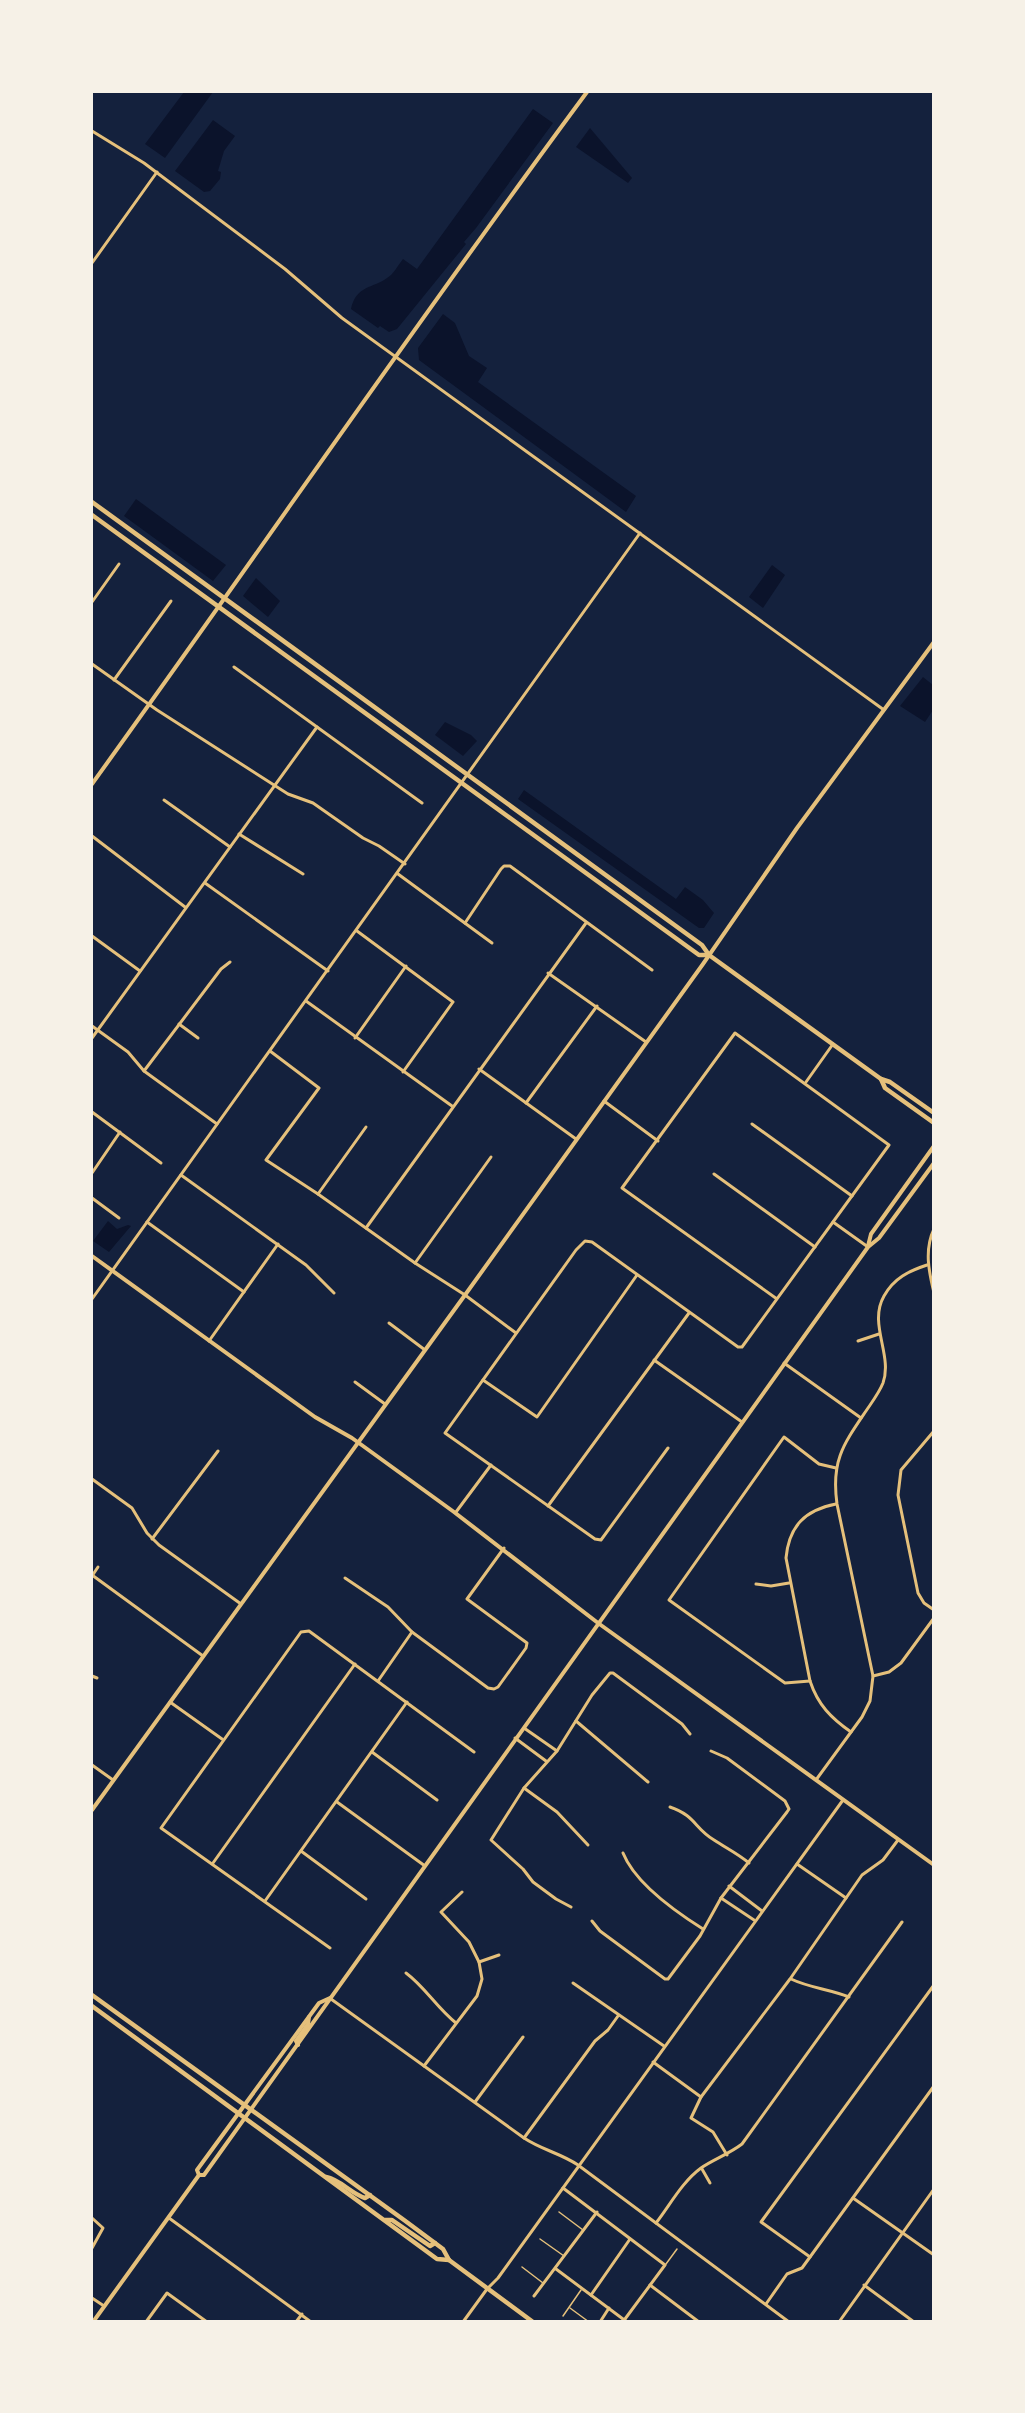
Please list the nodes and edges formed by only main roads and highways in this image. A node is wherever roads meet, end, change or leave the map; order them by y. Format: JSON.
{"nodes":[{"id":1,"x":92,"y":502,"type":"edge"},
{"id":2,"x":92,"y":515,"type":"edge"},
{"id":3,"x":708,"y":955,"type":"junction"},
{"id":4,"x":881,"y":1079,"type":"junction"},
{"id":5,"x":933,"y":1113,"type":"edge"},
{"id":6,"x":933,"y":1123,"type":"edge"},
{"id":7,"x":92,"y":1995,"type":"edge"},
{"id":8,"x":92,"y":2006,"type":"edge"},
{"id":9,"x":323,"y":2176,"type":"junction"},
{"id":10,"x":370,"y":2195,"type":"junction"},
{"id":11,"x":382,"y":2219,"type":"junction"},
{"id":12,"x":435,"y":2243,"type":"junction"},
{"id":13,"x":449,"y":2260,"type":"junction"},
{"id":14,"x":533,"y":2322,"type":"edge"}],
"edges":[{"from":1,"to":3,"type":"main road"},
{"from":2,"to":3,"type":"main road"},
{"from":3,"to":4,"type":"main road"},
{"from":4,"to":5,"type":"main road"},
{"from":4,"to":6,"type":"main road"},
{"from":7,"to":10,"type":"main road"},
{"from":8,"to":9,"type":"main road"},
{"from":9,"to":10,"type":"main road"},
{"from":9,"to":11,"type":"main road"},
{"from":10,"to":12,"type":"main road"},
{"from":11,"to":12,"type":"main road"},
{"from":11,"to":13,"type":"main road"},
{"from":12,"to":13,"type":"main road"},
{"from":13,"to":14,"type":"main road"}]}
